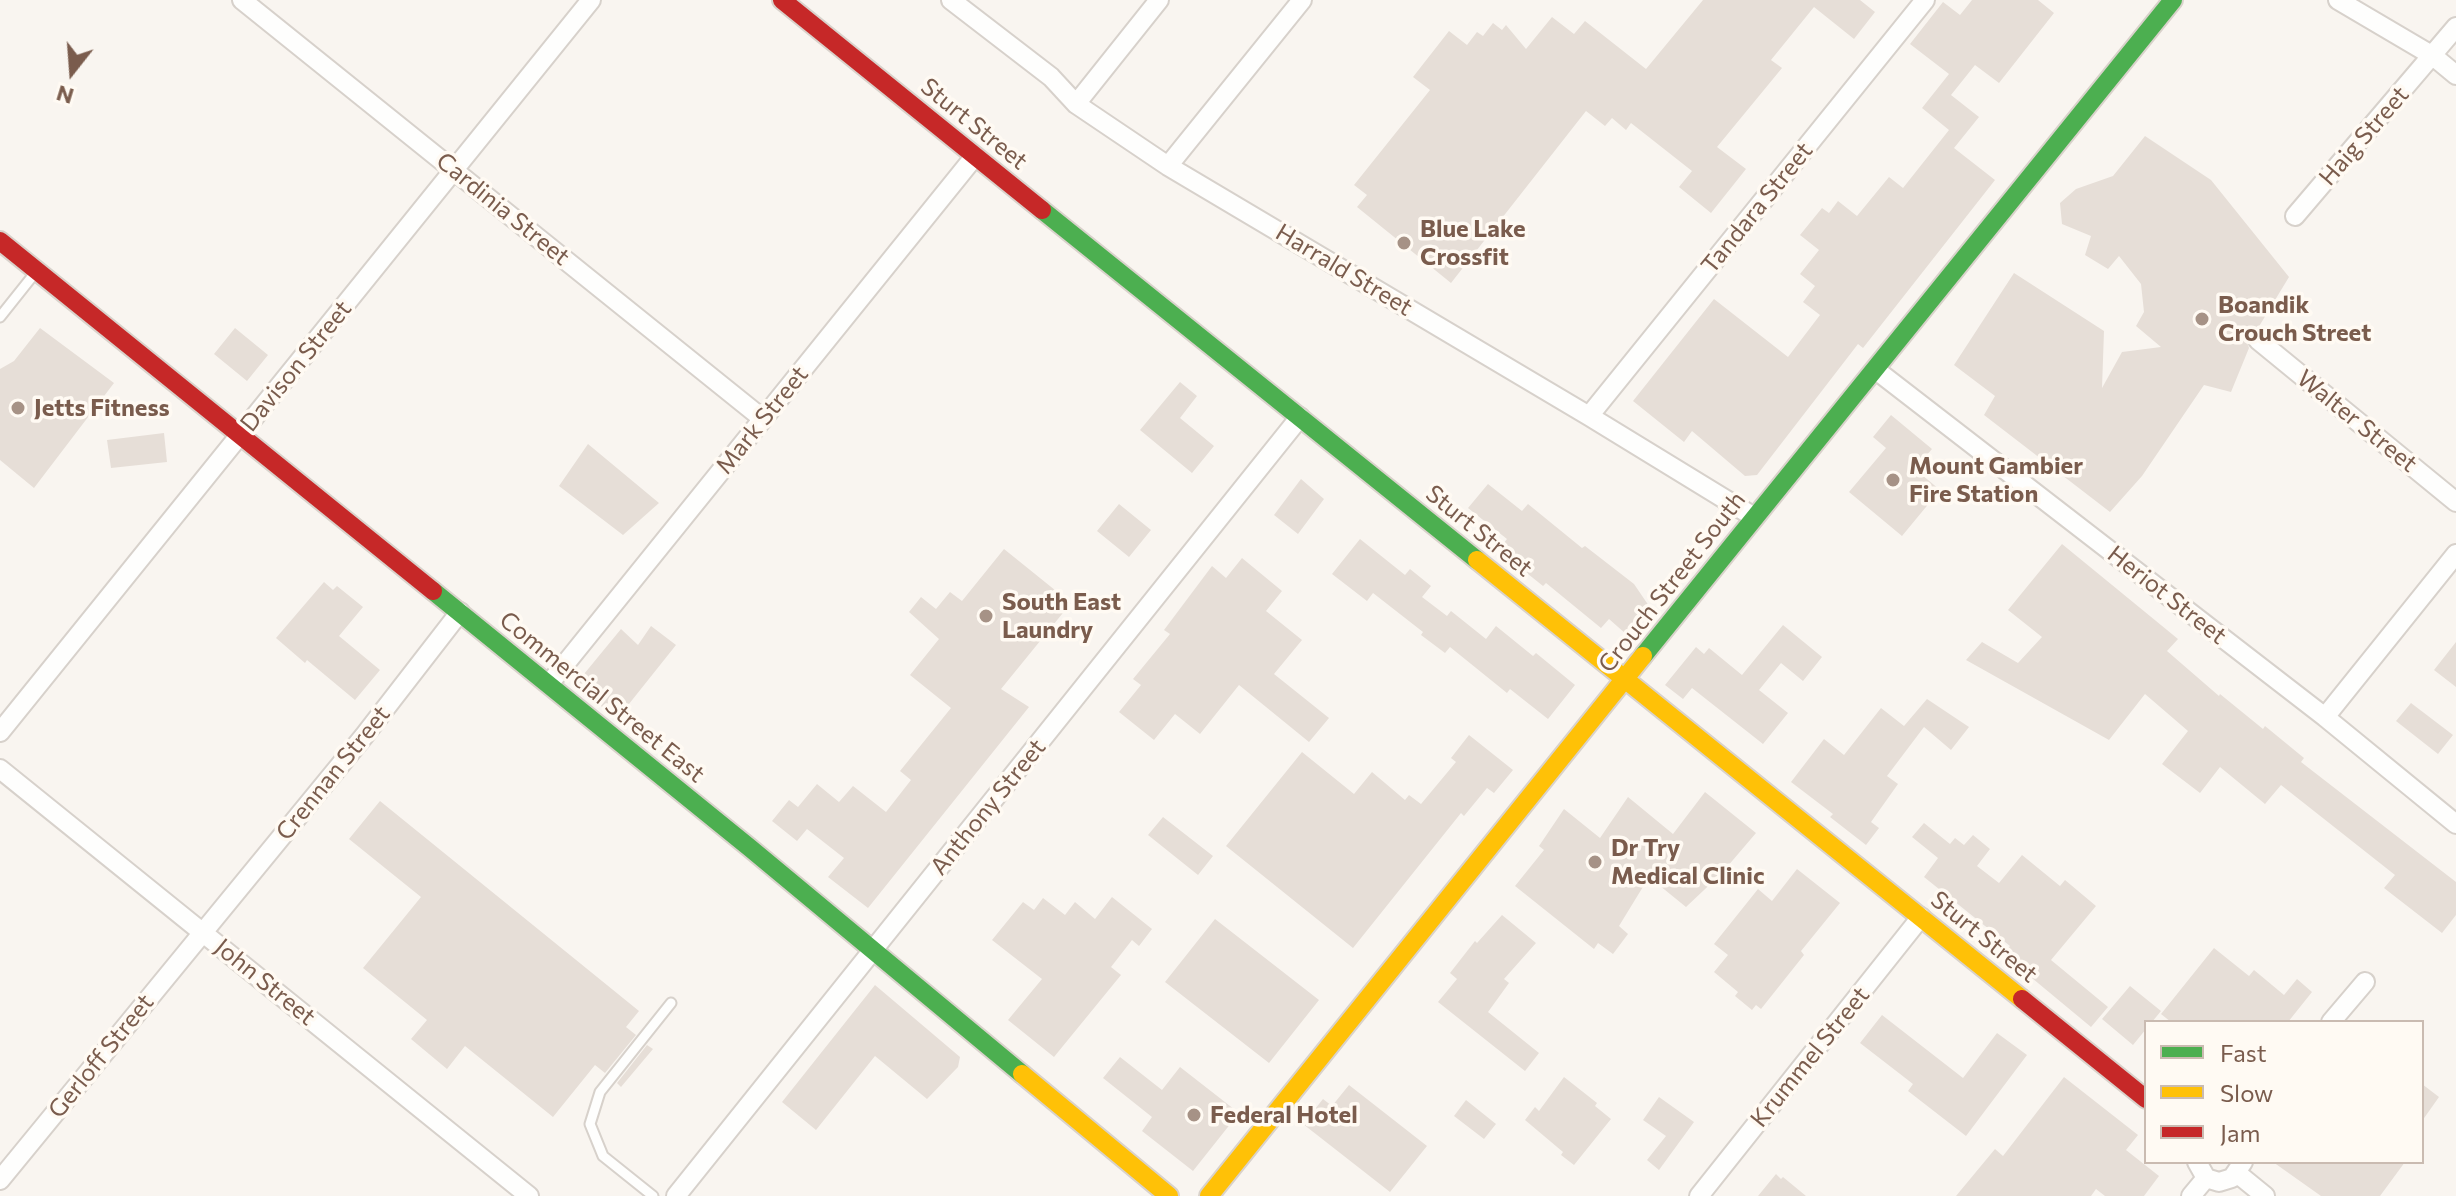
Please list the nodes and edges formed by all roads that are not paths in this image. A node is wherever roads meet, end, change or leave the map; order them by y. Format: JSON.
{"nodes":[{"id":1,"x":242,"y":0,"type":"edge"},
{"id":2,"x":591,"y":0,"type":"edge"},
{"id":3,"x":782,"y":0,"type":"edge"},
{"id":4,"x":951,"y":0,"type":"edge"},
{"id":5,"x":1159,"y":0,"type":"edge"},
{"id":6,"x":1302,"y":0,"type":"edge"},
{"id":7,"x":1925,"y":0,"type":"edge"},
{"id":8,"x":2173,"y":0,"type":"edge"},
{"id":9,"x":2338,"y":0,"type":"edge"},
{"id":10,"x":2456,"y":27,"type":"edge"},
{"id":11,"x":2433,"y":56,"type":"junction"},
{"id":12,"x":2456,"y":75,"type":"edge"},
{"id":13,"x":1076,"y":104,"type":"junction"},
{"id":14,"x":975,"y":156,"type":"junction"},
{"id":15,"x":1168,"y":166,"type":"junction"},
{"id":16,"x":454,"y":170,"type":"junction"},
{"id":17,"x":2295,"y":216,"type":"dead end"},
{"id":18,"x":0,"y":241,"type":"edge"},
{"id":19,"x":37,"y":271,"type":"junction"},
{"id":20,"x":0,"y":317,"type":"edge"},
{"id":21,"x":2258,"y":340,"type":"dead end"},
{"id":22,"x":1876,"y":370,"type":"junction"},
{"id":23,"x":1589,"y":416,"type":"junction"},
{"id":24,"x":1300,"y":417,"type":"junction"},
{"id":25,"x":763,"y":419,"type":"junction"},
{"id":26,"x":241,"y":434,"type":"junction"},
{"id":27,"x":2456,"y":502,"type":"edge"},
{"id":28,"x":1754,"y":517,"type":"junction"},
{"id":29,"x":2456,"y":554,"type":"edge"},
{"id":30,"x":460,"y":612,"type":"junction"},
{"id":31,"x":1626,"y":680,"type":"junction"},
{"id":32,"x":549,"y":684,"type":"junction"},
{"id":33,"x":2325,"y":717,"type":"junction"},
{"id":34,"x":0,"y":732,"type":"edge"},
{"id":35,"x":0,"y":769,"type":"edge"},
{"id":36,"x":2456,"y":824,"type":"edge"},
{"id":37,"x":1921,"y":917,"type":"junction"},
{"id":38,"x":203,"y":932,"type":"junction"},
{"id":39,"x":872,"y":951,"type":"junction"},
{"id":40,"x":2365,"y":982,"type":"dead end"},
{"id":41,"x":671,"y":1003,"type":"dead end"},
{"id":42,"x":2333,"y":1020,"type":"edge"},
{"id":43,"x":2144,"y":1097,"type":"edge"},
{"id":44,"x":2240,"y":1168,"type":"edge"},
{"id":45,"x":2201,"y":1170,"type":"edge"},
{"id":46,"x":0,"y":1180,"type":"edge"},
{"id":47,"x":529,"y":1196,"type":"edge"},
{"id":48,"x":653,"y":1196,"type":"edge"},
{"id":49,"x":676,"y":1196,"type":"edge"},
{"id":50,"x":1169,"y":1196,"type":"edge"},
{"id":51,"x":1209,"y":1196,"type":"edge"},
{"id":52,"x":1699,"y":1196,"type":"edge"},
{"id":53,"x":2191,"y":1196,"type":"edge"},
{"id":54,"x":2265,"y":1196,"type":"edge"}],
"edges":[{"from":1,"to":16,"type":"street","name":"Cardinia Street"},
{"from":2,"to":16,"type":"street","name":"Davison Street"},
{"from":3,"to":14,"type":"street","name":"Sturt Street"},
{"from":4,"to":13,"type":"street","name":"Harrald Street"},
{"from":5,"to":13,"type":"street"},
{"from":6,"to":15,"type":"street"},
{"from":7,"to":23,"type":"street","name":"Tandara Street"},
{"from":8,"to":22,"type":"street","name":"Crouch Street South"},
{"from":9,"to":11,"type":"street"},
{"from":10,"to":11,"type":"street","name":"Haig Street"},
{"from":11,"to":12,"type":"street"},
{"from":11,"to":17,"type":"street","name":"Haig Street"},
{"from":13,"to":15,"type":"street","name":"Harrald Street"},
{"from":14,"to":24,"type":"street","name":"Sturt Street"},
{"from":14,"to":25,"type":"street","name":"Mark Street"},
{"from":15,"to":23,"type":"street","name":"Harrald Street"},
{"from":16,"to":25,"type":"street","name":"Cardinia Street"},
{"from":16,"to":26,"type":"street","name":"Davison Street"},
{"from":18,"to":19,"type":"street","name":"Commercial Street East"},
{"from":19,"to":20,"type":"lane"},
{"from":19,"to":26,"type":"street","name":"Commercial Street East"},
{"from":21,"to":27,"type":"street","name":"Walter Street"},
{"from":22,"to":28,"type":"street","name":"Crouch Street South"},
{"from":22,"to":33,"type":"street","name":"Heriot Street"},
{"from":23,"to":28,"type":"street","name":"Harrald Street"},
{"from":24,"to":31,"type":"street","name":"Sturt Street"},
{"from":24,"to":39,"type":"street","name":"Anthony Street"},
{"from":25,"to":32,"type":"street","name":"Mark Street"},
{"from":26,"to":30,"type":"street","name":"Commercial Street East"},
{"from":26,"to":34,"type":"street","name":"Davison Street"},
{"from":28,"to":31,"type":"street","name":"Crouch Street South"},
{"from":29,"to":33,"type":"street"},
{"from":30,"to":32,"type":"street","name":"Commercial Street East"},
{"from":30,"to":38,"type":"street","name":"Crennan Street"},
{"from":31,"to":37,"type":"street","name":"Sturt Street"},
{"from":31,"to":51,"type":"street","name":"Crouch Street South"},
{"from":32,"to":39,"type":"street","name":"Commercial Street East"},
{"from":33,"to":36,"type":"street","name":"Heriot Street"},
{"from":35,"to":38,"type":"street","name":"John Street"},
{"from":37,"to":43,"type":"street","name":"Sturt Street"},
{"from":37,"to":52,"type":"street","name":"Krummel Street"},
{"from":38,"to":46,"type":"street","name":"Gerloff Street"},
{"from":38,"to":47,"type":"street","name":"John Street"},
{"from":39,"to":49,"type":"street","name":"Anthony Street"},
{"from":39,"to":50,"type":"street","name":"Commercial Street East"},
{"from":40,"to":42,"type":"street"},
{"from":41,"to":48,"type":"lane"},
{"from":44,"to":45,"type":"street"},
{"from":44,"to":54,"type":"street"},
{"from":45,"to":53,"type":"street"}]}
